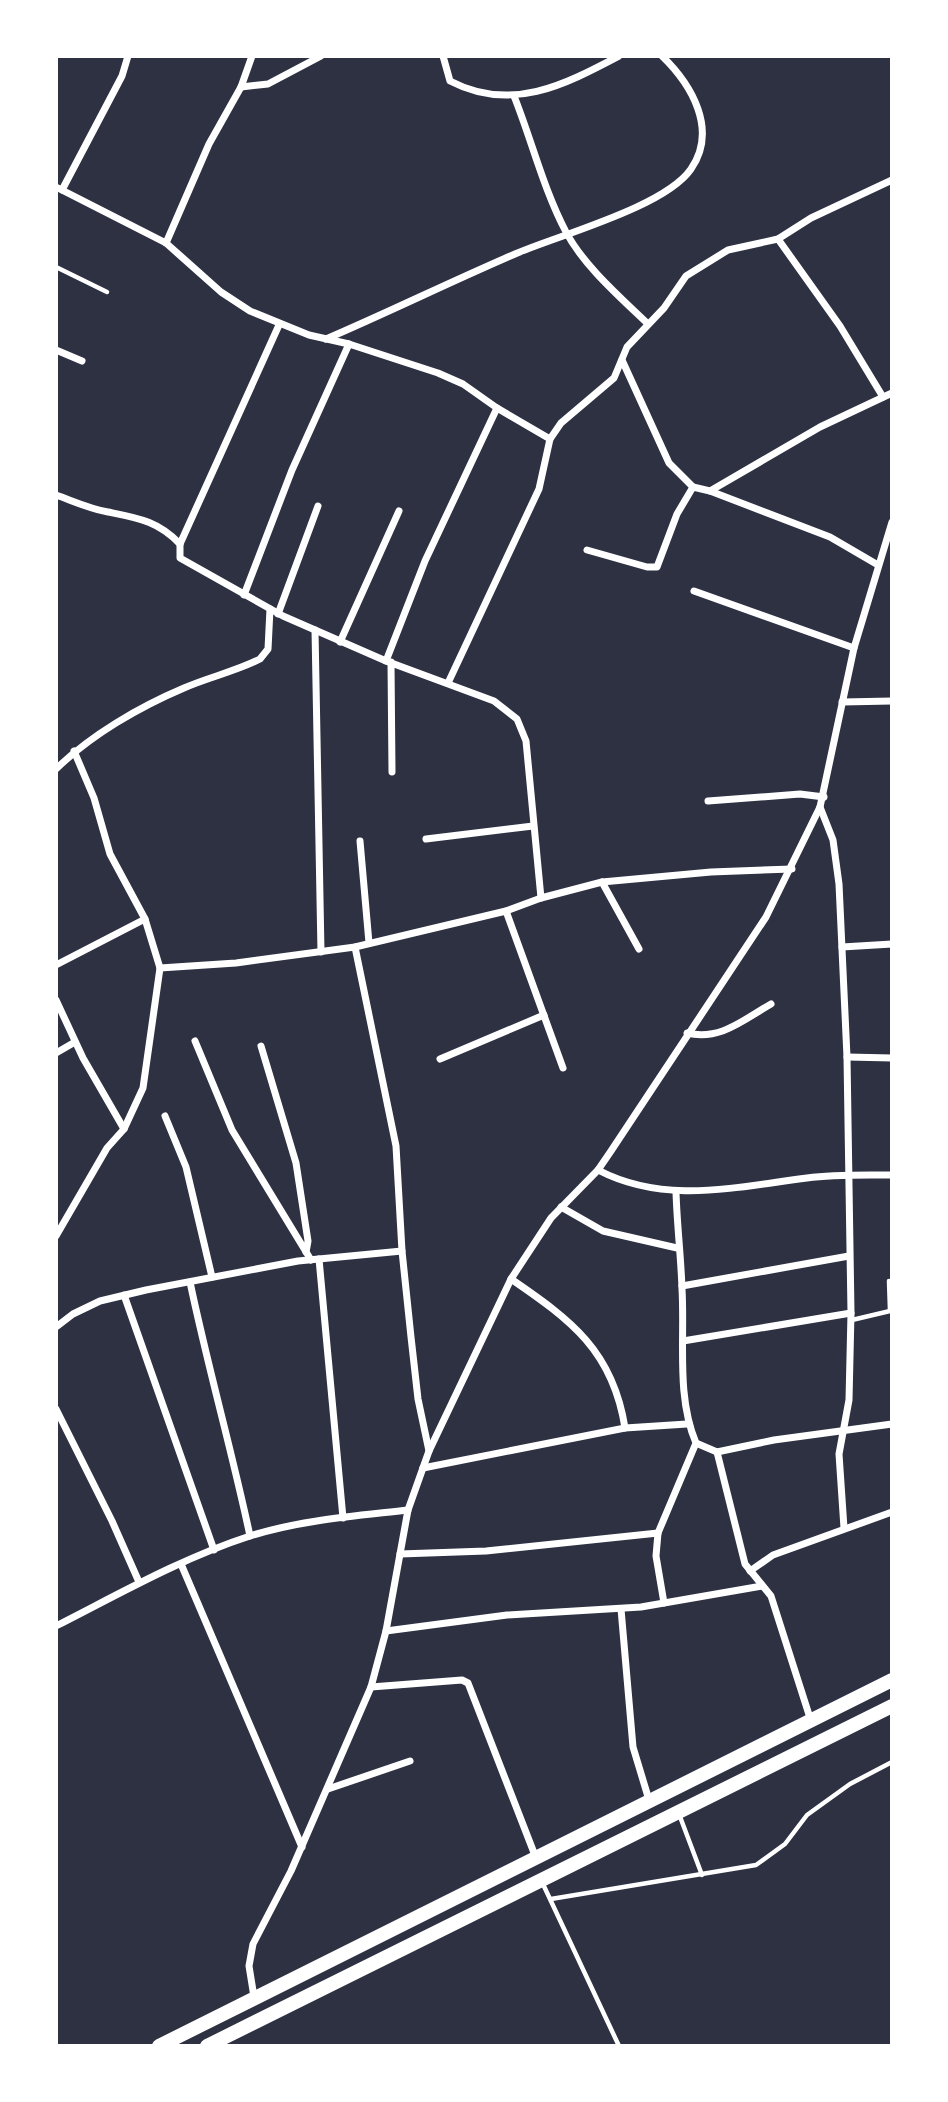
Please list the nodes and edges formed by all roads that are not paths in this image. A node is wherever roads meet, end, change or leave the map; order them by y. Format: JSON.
{"nodes":[{"id":1,"x":128,"y":56,"type":"edge"},
{"id":2,"x":252,"y":56,"type":"edge"},
{"id":3,"x":321,"y":56,"type":"edge"},
{"id":4,"x":443,"y":56,"type":"edge"},
{"id":5,"x":618,"y":56,"type":"edge"},
{"id":6,"x":662,"y":56,"type":"edge"},
{"id":7,"x":241,"y":87,"type":"junction"},
{"id":8,"x":514,"y":96,"type":"junction"},
{"id":9,"x":892,"y":180,"type":"edge"},
{"id":10,"x":59,"y":189,"type":"edge"},
{"id":11,"x":567,"y":234,"type":"junction"},
{"id":12,"x":778,"y":239,"type":"junction"},
{"id":13,"x":166,"y":243,"type":"junction"},
{"id":14,"x":56,"y":267,"type":"edge"},
{"id":15,"x":107,"y":292,"type":"dead end"},
{"id":16,"x":279,"y":324,"type":"junction"},
{"id":17,"x":648,"y":324,"type":"junction"},
{"id":18,"x":325,"y":340,"type":"junction"},
{"id":19,"x":349,"y":344,"type":"junction"},
{"id":20,"x":56,"y":349,"type":"edge"},
{"id":21,"x":622,"y":359,"type":"junction"},
{"id":22,"x":82,"y":361,"type":"dead end"},
{"id":23,"x":892,"y":393,"type":"edge"},
{"id":24,"x":883,"y":397,"type":"junction"},
{"id":25,"x":497,"y":408,"type":"junction"},
{"id":26,"x":551,"y":439,"type":"junction"},
{"id":27,"x":693,"y":487,"type":"junction"},
{"id":28,"x":710,"y":491,"type":"junction"},
{"id":29,"x":56,"y":495,"type":"edge"},
{"id":30,"x":318,"y":506,"type":"dead end"},
{"id":31,"x":399,"y":510,"type":"dead end"},
{"id":32,"x":892,"y":522,"type":"edge"},
{"id":33,"x":180,"y":544,"type":"junction"},
{"id":34,"x":587,"y":550,"type":"dead end"},
{"id":35,"x":878,"y":565,"type":"junction"},
{"id":36,"x":694,"y":591,"type":"dead end"},
{"id":37,"x":244,"y":594,"type":"junction"},
{"id":38,"x":270,"y":609,"type":"junction"},
{"id":39,"x":278,"y":614,"type":"junction"},
{"id":40,"x":314,"y":630,"type":"junction"},
{"id":41,"x":340,"y":642,"type":"junction"},
{"id":42,"x":854,"y":648,"type":"junction"},
{"id":43,"x":388,"y":662,"type":"junction"},
{"id":44,"x":449,"y":683,"type":"junction"},
{"id":45,"x":892,"y":701,"type":"edge"},
{"id":46,"x":842,"y":702,"type":"junction"},
{"id":47,"x":74,"y":751,"type":"junction"},
{"id":48,"x":56,"y":769,"type":"edge"},
{"id":49,"x":392,"y":772,"type":"dead end"},
{"id":50,"x":824,"y":797,"type":"junction"},
{"id":51,"x":708,"y":801,"type":"dead end"},
{"id":52,"x":820,"y":807,"type":"junction"},
{"id":53,"x":533,"y":826,"type":"junction"},
{"id":54,"x":426,"y":839,"type":"dead end"},
{"id":55,"x":360,"y":841,"type":"dead end"},
{"id":56,"x":792,"y":869,"type":"junction"},
{"id":57,"x":602,"y":882,"type":"junction"},
{"id":58,"x":541,"y":898,"type":"junction"},
{"id":59,"x":506,"y":911,"type":"junction"},
{"id":60,"x":145,"y":919,"type":"junction"},
{"id":61,"x":369,"y":943,"type":"junction"},
{"id":62,"x":892,"y":944,"type":"edge"},
{"id":63,"x":355,"y":947,"type":"junction"},
{"id":64,"x":842,"y":947,"type":"junction"},
{"id":65,"x":639,"y":948,"type":"dead end"},
{"id":66,"x":321,"y":953,"type":"junction"},
{"id":67,"x":56,"y":965,"type":"edge"},
{"id":68,"x":160,"y":968,"type":"junction"},
{"id":69,"x":56,"y":1000,"type":"edge"},
{"id":70,"x":771,"y":1004,"type":"dead end"},
{"id":71,"x":544,"y":1015,"type":"junction"},
{"id":72,"x":687,"y":1033,"type":"junction"},
{"id":73,"x":195,"y":1041,"type":"dead end"},
{"id":74,"x":75,"y":1042,"type":"junction"},
{"id":75,"x":261,"y":1046,"type":"dead end"},
{"id":76,"x":56,"y":1053,"type":"edge"},
{"id":77,"x":847,"y":1057,"type":"junction"},
{"id":78,"x":892,"y":1058,"type":"edge"},
{"id":79,"x":440,"y":1059,"type":"dead end"},
{"id":80,"x":563,"y":1068,"type":"dead end"},
{"id":81,"x":165,"y":1116,"type":"dead end"},
{"id":82,"x":124,"y":1129,"type":"junction"},
{"id":83,"x":598,"y":1170,"type":"junction"},
{"id":84,"x":849,"y":1175,"type":"junction"},
{"id":85,"x":892,"y":1175,"type":"edge"},
{"id":86,"x":676,"y":1192,"type":"junction"},
{"id":87,"x":561,"y":1207,"type":"junction"},
{"id":88,"x":56,"y":1221,"type":"edge"},
{"id":89,"x":62,"y":1228,"type":"junction"},
{"id":90,"x":56,"y":1236,"type":"edge"},
{"id":91,"x":677,"y":1248,"type":"junction"},
{"id":92,"x":402,"y":1251,"type":"junction"},
{"id":93,"x":306,"y":1252,"type":"junction"},
{"id":94,"x":849,"y":1256,"type":"junction"},
{"id":95,"x":315,"y":1260,"type":"junction"},
{"id":96,"x":212,"y":1278,"type":"junction"},
{"id":97,"x":511,"y":1279,"type":"junction"},
{"id":98,"x":889,"y":1281,"type":"dead end"},
{"id":99,"x":190,"y":1282,"type":"junction"},
{"id":100,"x":682,"y":1286,"type":"junction"},
{"id":101,"x":124,"y":1295,"type":"junction"},
{"id":102,"x":851,"y":1316,"type":"junction"},
{"id":103,"x":56,"y":1327,"type":"edge"},
{"id":104,"x":683,"y":1341,"type":"junction"},
{"id":105,"x":56,"y":1409,"type":"edge"},
{"id":106,"x":687,"y":1423,"type":"junction"},
{"id":107,"x":892,"y":1424,"type":"edge"},
{"id":108,"x":625,"y":1428,"type":"junction"},
{"id":109,"x":845,"y":1430,"type":"junction"},
{"id":110,"x":696,"y":1443,"type":"junction"},
{"id":111,"x":429,"y":1451,"type":"junction"},
{"id":112,"x":717,"y":1452,"type":"junction"},
{"id":113,"x":423,"y":1468,"type":"junction"},
{"id":114,"x":408,"y":1510,"type":"junction"},
{"id":115,"x":892,"y":1512,"type":"edge"},
{"id":116,"x":343,"y":1518,"type":"junction"},
{"id":117,"x":844,"y":1528,"type":"junction"},
{"id":118,"x":658,"y":1533,"type":"junction"},
{"id":119,"x":250,"y":1536,"type":"junction"},
{"id":120,"x":214,"y":1550,"type":"junction"},
{"id":121,"x":400,"y":1554,"type":"junction"},
{"id":122,"x":181,"y":1564,"type":"junction"},
{"id":123,"x":750,"y":1571,"type":"junction"},
{"id":124,"x":139,"y":1582,"type":"junction"},
{"id":125,"x":762,"y":1586,"type":"junction"},
{"id":126,"x":664,"y":1603,"type":"junction"},
{"id":127,"x":621,"y":1609,"type":"junction"},
{"id":128,"x":57,"y":1623,"type":"edge"},
{"id":129,"x":386,"y":1632,"type":"junction"},
{"id":130,"x":892,"y":1680,"type":"edge"},
{"id":131,"x":371,"y":1686,"type":"junction"},
{"id":132,"x":892,"y":1706,"type":"edge"},
{"id":133,"x":811,"y":1721,"type":"junction"},
{"id":134,"x":410,"y":1761,"type":"dead end"},
{"id":135,"x":892,"y":1762,"type":"edge"},
{"id":136,"x":328,"y":1789,"type":"junction"},
{"id":137,"x":649,"y":1800,"type":"junction"},
{"id":138,"x":678,"y":1810,"type":"junction"},
{"id":139,"x":302,"y":1847,"type":"junction"},
{"id":140,"x":536,"y":1858,"type":"junction"},
{"id":141,"x":702,"y":1875,"type":"junction"},
{"id":142,"x":541,"y":1880,"type":"junction"},
{"id":143,"x":551,"y":1899,"type":"junction"},
{"id":144,"x":254,"y":1997,"type":"junction"},
{"id":145,"x":159,"y":2046,"type":"edge"},
{"id":146,"x":207,"y":2046,"type":"edge"},
{"id":147,"x":619,"y":2046,"type":"edge"}],
"edges":[{"from":1,"to":10,"type":"street"},
{"from":2,"to":7,"type":"street"},
{"from":3,"to":7,"type":"street"},
{"from":4,"to":8,"type":"street"},
{"from":5,"to":8,"type":"street"},
{"from":6,"to":11,"type":"street"},
{"from":7,"to":13,"type":"street"},
{"from":8,"to":11,"type":"street"},
{"from":9,"to":12,"type":"street"},
{"from":10,"to":13,"type":"street"},
{"from":11,"to":17,"type":"street"},
{"from":11,"to":18,"type":"street"},
{"from":12,"to":17,"type":"street"},
{"from":12,"to":24,"type":"street"},
{"from":13,"to":16,"type":"street"},
{"from":14,"to":15,"type":"lane"},
{"from":16,"to":18,"type":"street"},
{"from":16,"to":33,"type":"street"},
{"from":17,"to":21,"type":"street"},
{"from":18,"to":19,"type":"street"},
{"from":19,"to":25,"type":"street"},
{"from":19,"to":37,"type":"street"},
{"from":20,"to":22,"type":"street"},
{"from":21,"to":26,"type":"street"},
{"from":21,"to":27,"type":"street"},
{"from":23,"to":24,"type":"street"},
{"from":24,"to":28,"type":"street"},
{"from":25,"to":26,"type":"street"},
{"from":25,"to":43,"type":"street"},
{"from":26,"to":44,"type":"street"},
{"from":27,"to":28,"type":"street"},
{"from":27,"to":34,"type":"street"},
{"from":28,"to":35,"type":"street"},
{"from":29,"to":33,"type":"street"},
{"from":30,"to":39,"type":"street"},
{"from":31,"to":41,"type":"street"},
{"from":32,"to":35,"type":"street"},
{"from":33,"to":37,"type":"street"},
{"from":35,"to":42,"type":"street"},
{"from":36,"to":42,"type":"street"},
{"from":37,"to":38,"type":"street"},
{"from":38,"to":39,"type":"street"},
{"from":38,"to":47,"type":"street"},
{"from":39,"to":40,"type":"street"},
{"from":40,"to":41,"type":"street"},
{"from":40,"to":66,"type":"street"},
{"from":41,"to":43,"type":"street"},
{"from":42,"to":46,"type":"street"},
{"from":43,"to":44,"type":"street"},
{"from":43,"to":49,"type":"street"},
{"from":44,"to":53,"type":"street"},
{"from":45,"to":46,"type":"street"},
{"from":46,"to":50,"type":"street"},
{"from":47,"to":48,"type":"street"},
{"from":47,"to":60,"type":"street"},
{"from":50,"to":51,"type":"street"},
{"from":50,"to":52,"type":"street"},
{"from":52,"to":56,"type":"street"},
{"from":52,"to":64,"type":"street"},
{"from":53,"to":54,"type":"street"},
{"from":53,"to":58,"type":"street"},
{"from":55,"to":61,"type":"street"},
{"from":56,"to":57,"type":"street"},
{"from":56,"to":72,"type":"street"},
{"from":57,"to":58,"type":"street"},
{"from":57,"to":65,"type":"street"},
{"from":58,"to":59,"type":"street"},
{"from":59,"to":61,"type":"street"},
{"from":59,"to":71,"type":"street"},
{"from":60,"to":67,"type":"street"},
{"from":60,"to":68,"type":"street"},
{"from":61,"to":63,"type":"street"},
{"from":62,"to":64,"type":"street"},
{"from":63,"to":66,"type":"street"},
{"from":63,"to":92,"type":"street"},
{"from":64,"to":77,"type":"street"},
{"from":66,"to":68,"type":"street"},
{"from":68,"to":82,"type":"street"},
{"from":69,"to":74,"type":"street"},
{"from":70,"to":72,"type":"street"},
{"from":71,"to":79,"type":"street"},
{"from":71,"to":80,"type":"street"},
{"from":72,"to":83,"type":"street"},
{"from":73,"to":93,"type":"street"},
{"from":74,"to":76,"type":"street"},
{"from":74,"to":82,"type":"street"},
{"from":75,"to":93,"type":"street"},
{"from":77,"to":78,"type":"street"},
{"from":77,"to":84,"type":"street"},
{"from":81,"to":96,"type":"street"},
{"from":82,"to":89,"type":"street"},
{"from":83,"to":86,"type":"street"},
{"from":83,"to":87,"type":"street"},
{"from":84,"to":85,"type":"street"},
{"from":84,"to":86,"type":"street"},
{"from":84,"to":94,"type":"street"},
{"from":86,"to":91,"type":"street"},
{"from":87,"to":91,"type":"street"},
{"from":87,"to":97,"type":"street"},
{"from":88,"to":89,"type":"street"},
{"from":89,"to":90,"type":"street"},
{"from":91,"to":100,"type":"street"},
{"from":92,"to":95,"type":"street"},
{"from":92,"to":111,"type":"street"},
{"from":93,"to":95,"type":"street"},
{"from":94,"to":100,"type":"street"},
{"from":94,"to":102,"type":"street"},
{"from":95,"to":96,"type":"street"},
{"from":95,"to":116,"type":"street"},
{"from":96,"to":99,"type":"street"},
{"from":97,"to":108,"type":"street"},
{"from":97,"to":111,"type":"street"},
{"from":98,"to":102,"type":"lane"},
{"from":99,"to":101,"type":"street"},
{"from":99,"to":119,"type":"street"},
{"from":100,"to":104,"type":"street"},
{"from":101,"to":103,"type":"street"},
{"from":101,"to":120,"type":"street"},
{"from":102,"to":104,"type":"street"},
{"from":102,"to":109,"type":"street"},
{"from":104,"to":106,"type":"street"},
{"from":105,"to":124,"type":"street"},
{"from":106,"to":108,"type":"street"},
{"from":106,"to":110,"type":"street"},
{"from":107,"to":109,"type":"street"},
{"from":108,"to":113,"type":"street"},
{"from":109,"to":112,"type":"street"},
{"from":109,"to":117,"type":"street"},
{"from":110,"to":112,"type":"street"},
{"from":110,"to":118,"type":"street"},
{"from":111,"to":113,"type":"street"},
{"from":112,"to":123,"type":"street"},
{"from":113,"to":114,"type":"street"},
{"from":114,"to":116,"type":"street"},
{"from":114,"to":121,"type":"street"},
{"from":115,"to":117,"type":"street"},
{"from":116,"to":119,"type":"street"},
{"from":117,"to":123,"type":"street"},
{"from":118,"to":121,"type":"street"},
{"from":118,"to":126,"type":"street"},
{"from":119,"to":120,"type":"street"},
{"from":120,"to":122,"type":"street"},
{"from":121,"to":129,"type":"street"},
{"from":122,"to":124,"type":"street"},
{"from":122,"to":139,"type":"street"},
{"from":123,"to":125,"type":"street"},
{"from":124,"to":128,"type":"street"},
{"from":125,"to":126,"type":"street"},
{"from":125,"to":133,"type":"street"},
{"from":126,"to":127,"type":"street"},
{"from":127,"to":129,"type":"street"},
{"from":127,"to":137,"type":"street"},
{"from":129,"to":131,"type":"street"},
{"from":130,"to":133,"type":"main road"},
{"from":131,"to":136,"type":"street"},
{"from":131,"to":140,"type":"street"},
{"from":132,"to":138,"type":"main road"},
{"from":133,"to":137,"type":"main road"},
{"from":134,"to":136,"type":"street"},
{"from":135,"to":141,"type":"lane"},
{"from":136,"to":139,"type":"street"},
{"from":137,"to":140,"type":"main road"},
{"from":138,"to":141,"type":"lane"},
{"from":138,"to":142,"type":"main road"},
{"from":139,"to":144,"type":"street"},
{"from":140,"to":144,"type":"main road"},
{"from":141,"to":143,"type":"lane"},
{"from":142,"to":143,"type":"lane"},
{"from":142,"to":146,"type":"main road"},
{"from":143,"to":147,"type":"lane"},
{"from":144,"to":145,"type":"main road"}]}
